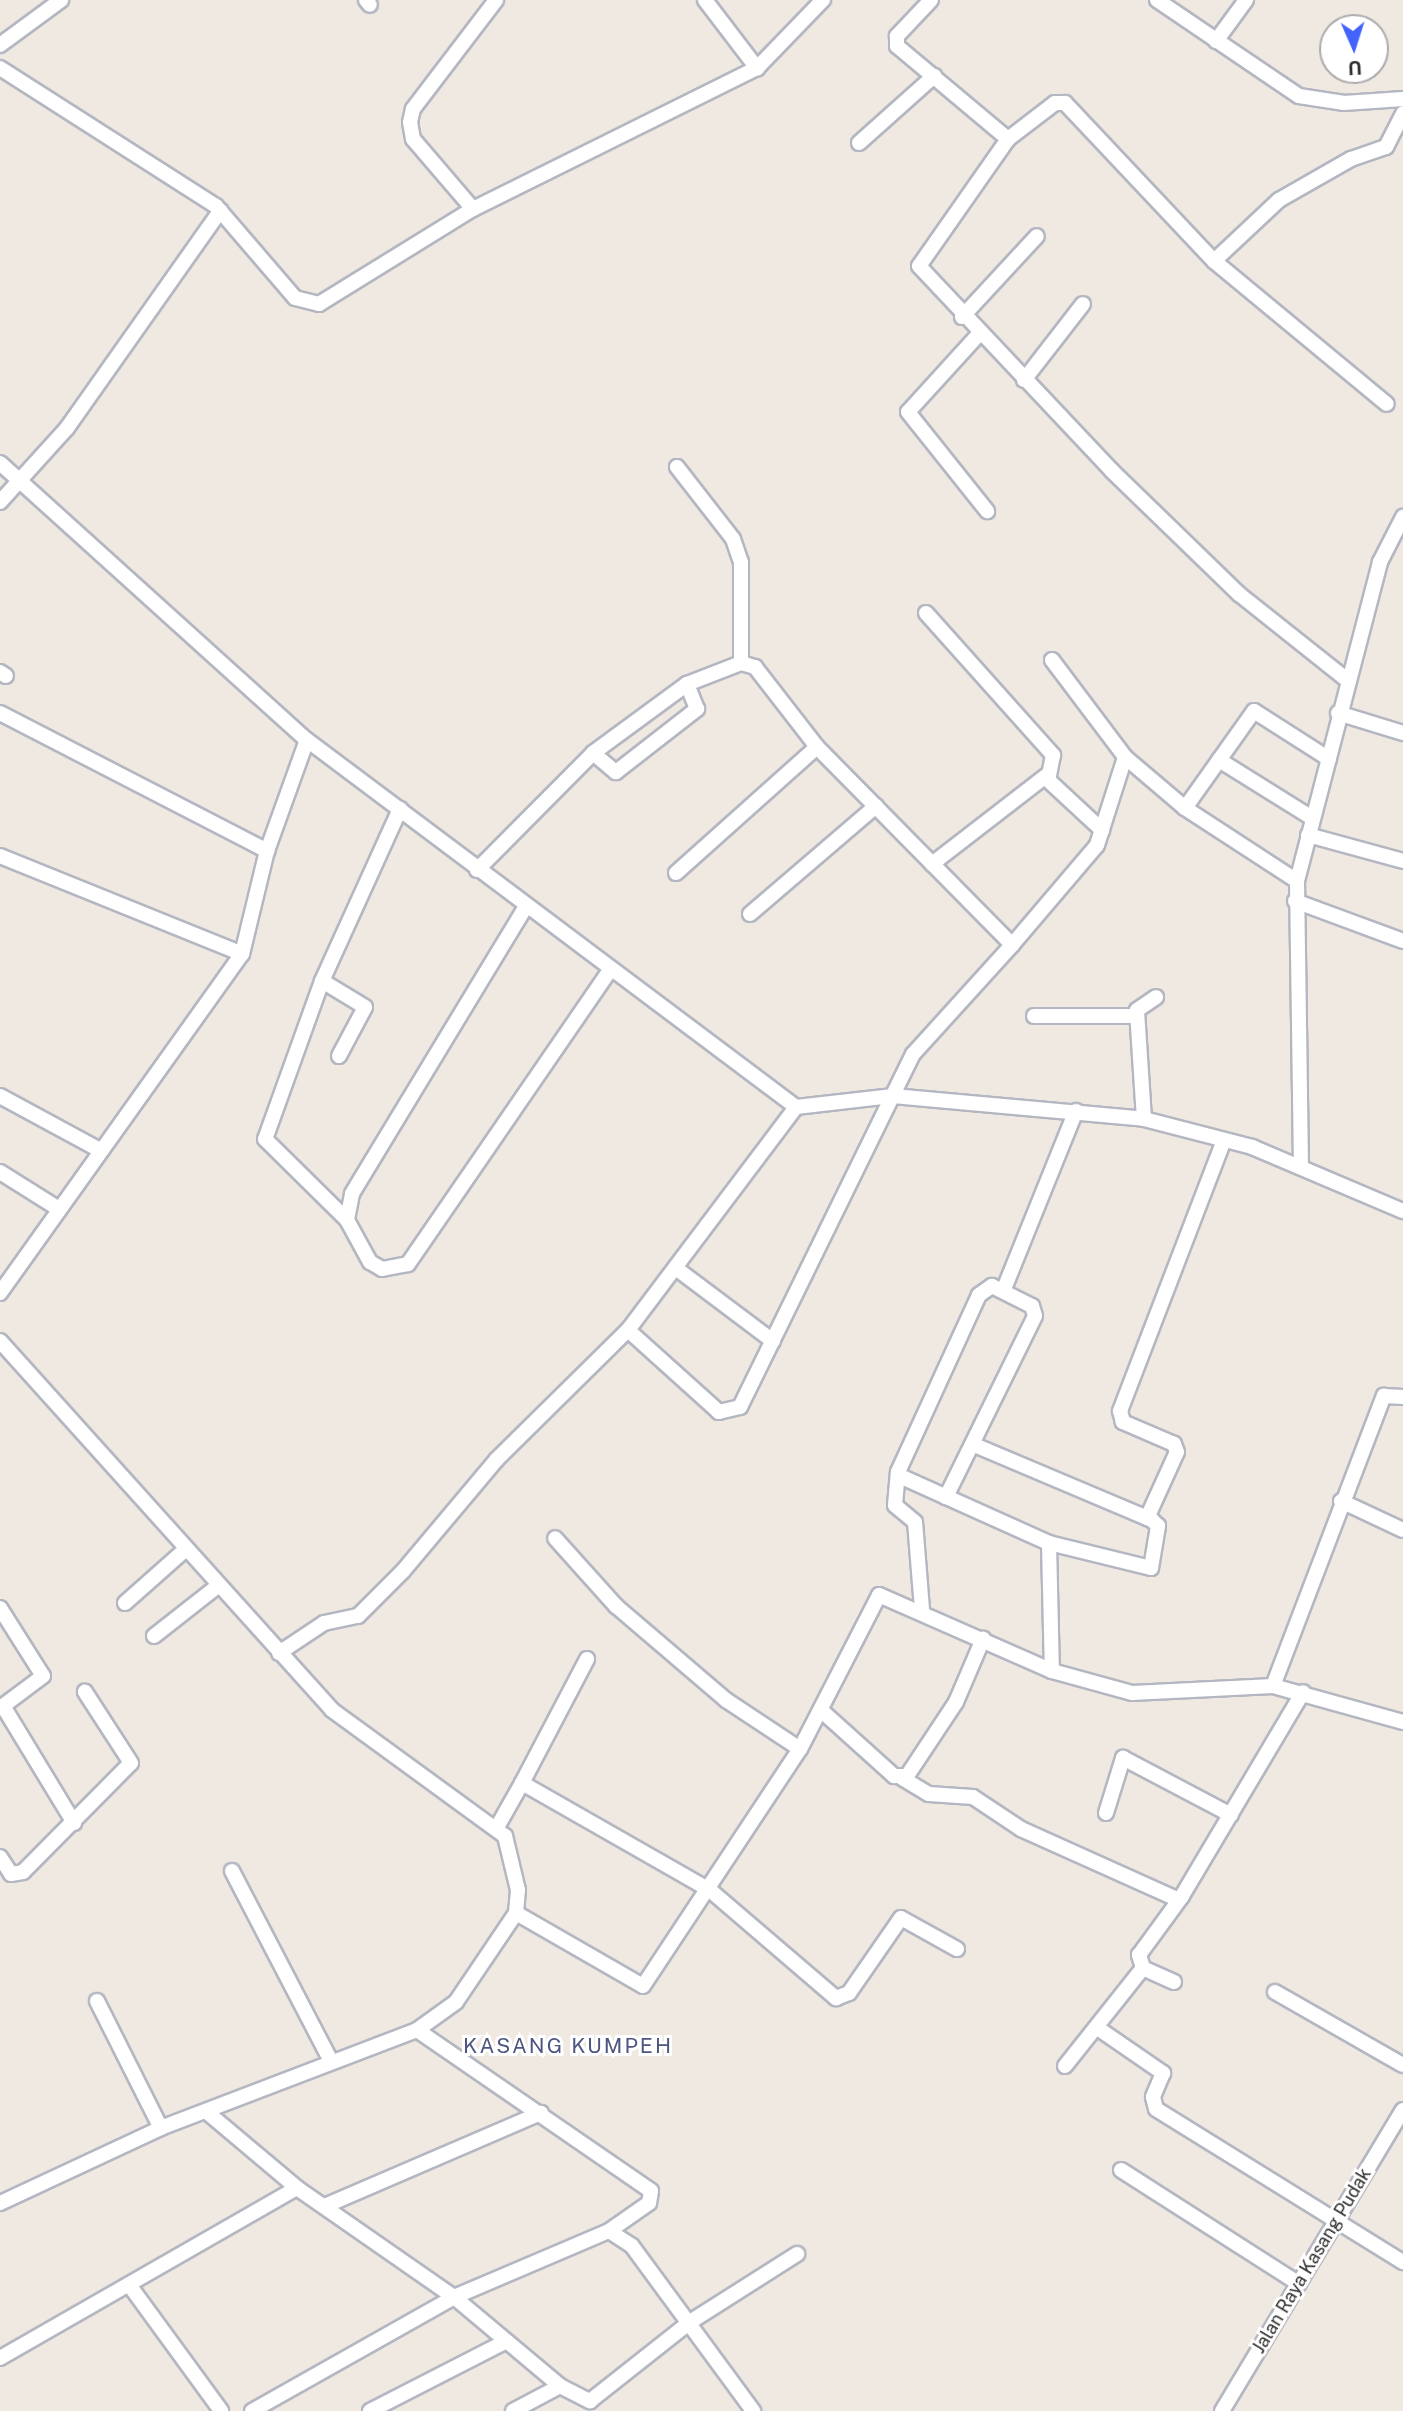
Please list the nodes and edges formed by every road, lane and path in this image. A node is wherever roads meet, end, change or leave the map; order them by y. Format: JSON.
{"nodes":[{"id":1,"x":61,"y":0,"type":"edge"},
{"id":2,"x":496,"y":0,"type":"edge"},
{"id":3,"x":705,"y":0,"type":"edge"},
{"id":4,"x":823,"y":0,"type":"edge"},
{"id":5,"x":931,"y":0,"type":"edge"},
{"id":6,"x":1157,"y":0,"type":"edge"},
{"id":7,"x":1245,"y":0,"type":"edge"},
{"id":8,"x":1216,"y":41,"type":"junction"},
{"id":9,"x":0,"y":45,"type":"edge"},
{"id":10,"x":0,"y":68,"type":"edge"},
{"id":11,"x":757,"y":68,"type":"junction"},
{"id":12,"x":934,"y":76,"type":"junction"},
{"id":13,"x":1403,"y":99,"type":"edge"},
{"id":14,"x":1403,"y":113,"type":"edge"},
{"id":15,"x":1008,"y":139,"type":"junction"},
{"id":16,"x":859,"y":143,"type":"dead end"},
{"id":17,"x":473,"y":209,"type":"junction"},
{"id":18,"x":220,"y":211,"type":"junction"},
{"id":19,"x":1037,"y":236,"type":"dead end"},
{"id":20,"x":1214,"y":261,"type":"junction"},
{"id":21,"x":1083,"y":304,"type":"dead end"},
{"id":22,"x":962,"y":317,"type":"junction"},
{"id":23,"x":979,"y":334,"type":"junction"},
{"id":24,"x":1024,"y":380,"type":"junction"},
{"id":25,"x":1387,"y":404,"type":"dead end"},
{"id":26,"x":0,"y":463,"type":"edge"},
{"id":27,"x":677,"y":467,"type":"dead end"},
{"id":28,"x":19,"y":478,"type":"junction"},
{"id":29,"x":0,"y":502,"type":"edge"},
{"id":30,"x":987,"y":511,"type":"dead end"},
{"id":31,"x":1403,"y":517,"type":"edge"},
{"id":32,"x":926,"y":613,"type":"dead end"},
{"id":33,"x":1052,"y":660,"type":"dead end"},
{"id":34,"x":741,"y":663,"type":"junction"},
{"id":35,"x":1347,"y":680,"type":"junction"},
{"id":36,"x":687,"y":684,"type":"junction"},
{"id":37,"x":0,"y":713,"type":"edge"},
{"id":38,"x":1338,"y":713,"type":"junction"},
{"id":39,"x":1403,"y":733,"type":"edge"},
{"id":40,"x":307,"y":740,"type":"junction"},
{"id":41,"x":817,"y":747,"type":"junction"},
{"id":42,"x":593,"y":753,"type":"junction"},
{"id":43,"x":1125,"y":757,"type":"junction"},
{"id":44,"x":1329,"y":759,"type":"junction"},
{"id":45,"x":1219,"y":760,"type":"junction"},
{"id":46,"x":1047,"y":775,"type":"junction"},
{"id":47,"x":876,"y":806,"type":"junction"},
{"id":48,"x":1185,"y":808,"type":"junction"},
{"id":49,"x":400,"y":810,"type":"junction"},
{"id":50,"x":1312,"y":818,"type":"junction"},
{"id":51,"x":1102,"y":830,"type":"junction"},
{"id":52,"x":1308,"y":835,"type":"junction"},
{"id":53,"x":267,"y":851,"type":"junction"},
{"id":54,"x":0,"y":856,"type":"edge"},
{"id":55,"x":1403,"y":861,"type":"edge"},
{"id":56,"x":932,"y":864,"type":"junction"},
{"id":57,"x":477,"y":870,"type":"junction"},
{"id":58,"x":676,"y":873,"type":"dead end"},
{"id":59,"x":1297,"y":881,"type":"junction"},
{"id":60,"x":1296,"y":901,"type":"junction"},
{"id":61,"x":524,"y":908,"type":"junction"},
{"id":62,"x":750,"y":914,"type":"dead end"},
{"id":63,"x":1403,"y":941,"type":"edge"},
{"id":64,"x":1012,"y":945,"type":"junction"},
{"id":65,"x":242,"y":954,"type":"junction"},
{"id":66,"x":610,"y":970,"type":"junction"},
{"id":67,"x":322,"y":981,"type":"junction"},
{"id":68,"x":1156,"y":997,"type":"dead end"},
{"id":69,"x":1034,"y":1016,"type":"dead end"},
{"id":70,"x":1137,"y":1016,"type":"junction"},
{"id":71,"x":339,"y":1056,"type":"dead end"},
{"id":72,"x":0,"y":1096,"type":"edge"},
{"id":73,"x":893,"y":1096,"type":"junction"},
{"id":74,"x":796,"y":1107,"type":"junction"},
{"id":75,"x":1076,"y":1111,"type":"junction"},
{"id":76,"x":1144,"y":1119,"type":"junction"},
{"id":77,"x":1224,"y":1140,"type":"junction"},
{"id":78,"x":100,"y":1150,"type":"junction"},
{"id":79,"x":1301,"y":1167,"type":"junction"},
{"id":80,"x":0,"y":1172,"type":"edge"},
{"id":81,"x":58,"y":1209,"type":"junction"},
{"id":82,"x":1403,"y":1211,"type":"edge"},
{"id":83,"x":347,"y":1220,"type":"junction"},
{"id":84,"x":677,"y":1269,"type":"junction"},
{"id":85,"x":1003,"y":1289,"type":"junction"},
{"id":86,"x":0,"y":1293,"type":"edge"},
{"id":87,"x":628,"y":1330,"type":"junction"},
{"id":88,"x":0,"y":1341,"type":"edge"},
{"id":89,"x":773,"y":1341,"type":"junction"},
{"id":90,"x":1403,"y":1397,"type":"edge"},
{"id":91,"x":972,"y":1444,"type":"junction"},
{"id":92,"x":902,"y":1477,"type":"junction"},
{"id":93,"x":946,"y":1497,"type":"junction"},
{"id":94,"x":1341,"y":1501,"type":"junction"},
{"id":95,"x":1147,"y":1518,"type":"junction"},
{"id":96,"x":1403,"y":1530,"type":"edge"},
{"id":97,"x":555,"y":1538,"type":"dead end"},
{"id":98,"x":1049,"y":1543,"type":"junction"},
{"id":99,"x":186,"y":1549,"type":"junction"},
{"id":100,"x":219,"y":1585,"type":"junction"},
{"id":101,"x":125,"y":1603,"type":"dead end"},
{"id":102,"x":922,"y":1609,"type":"junction"},
{"id":103,"x":1,"y":1611,"type":"edge"},
{"id":104,"x":154,"y":1636,"type":"dead end"},
{"id":105,"x":983,"y":1639,"type":"junction"},
{"id":106,"x":279,"y":1653,"type":"junction"},
{"id":107,"x":587,"y":1659,"type":"dead end"},
{"id":108,"x":1052,"y":1671,"type":"junction"},
{"id":109,"x":1273,"y":1686,"type":"junction"},
{"id":110,"x":85,"y":1692,"type":"dead end"},
{"id":111,"x":1303,"y":1692,"type":"junction"},
{"id":112,"x":2,"y":1707,"type":"edge"},
{"id":113,"x":823,"y":1712,"type":"junction"},
{"id":114,"x":1403,"y":1722,"type":"edge"},
{"id":115,"x":800,"y":1749,"type":"junction"},
{"id":116,"x":902,"y":1778,"type":"junction"},
{"id":117,"x":522,"y":1783,"type":"junction"},
{"id":118,"x":1106,"y":1813,"type":"dead end"},
{"id":119,"x":1231,"y":1815,"type":"junction"},
{"id":120,"x":74,"y":1823,"type":"junction"},
{"id":121,"x":496,"y":1829,"type":"junction"},
{"id":122,"x":0,"y":1857,"type":"edge"},
{"id":123,"x":232,"y":1871,"type":"dead end"},
{"id":124,"x":711,"y":1891,"type":"junction"},
{"id":125,"x":1179,"y":1900,"type":"junction"},
{"id":126,"x":516,"y":1913,"type":"junction"},
{"id":127,"x":957,"y":1949,"type":"dead end"},
{"id":128,"x":1143,"y":1968,"type":"junction"},
{"id":129,"x":1174,"y":1982,"type":"dead end"},
{"id":130,"x":1275,"y":1992,"type":"dead end"},
{"id":131,"x":97,"y":2001,"type":"dead end"},
{"id":132,"x":1099,"y":2029,"type":"junction"},
{"id":133,"x":417,"y":2030,"type":"junction"},
{"id":134,"x":330,"y":2059,"type":"junction"},
{"id":135,"x":1065,"y":2066,"type":"dead end"},
{"id":136,"x":1403,"y":2066,"type":"edge"},
{"id":137,"x":1403,"y":2110,"type":"edge"},
{"id":138,"x":208,"y":2113,"type":"junction"},
{"id":139,"x":541,"y":2113,"type":"junction"},
{"id":140,"x":161,"y":2129,"type":"junction"},
{"id":141,"x":1121,"y":2170,"type":"dead end"},
{"id":142,"x":297,"y":2188,"type":"junction"},
{"id":143,"x":0,"y":2203,"type":"edge"},
{"id":144,"x":327,"y":2205,"type":"junction"},
{"id":145,"x":1338,"y":2220,"type":"junction"},
{"id":146,"x":609,"y":2231,"type":"junction"},
{"id":147,"x":797,"y":2254,"type":"dead end"},
{"id":148,"x":1403,"y":2262,"type":"edge"},
{"id":149,"x":1299,"y":2284,"type":"junction"},
{"id":150,"x":130,"y":2286,"type":"junction"},
{"id":151,"x":454,"y":2297,"type":"junction"},
{"id":152,"x":690,"y":2322,"type":"junction"},
{"id":153,"x":505,"y":2342,"type":"junction"},
{"id":154,"x":0,"y":2358,"type":"edge"},
{"id":155,"x":561,"y":2386,"type":"junction"},
{"id":156,"x":751,"y":2410,"type":"edge"},
{"id":157,"x":220,"y":2411,"type":"edge"},
{"id":158,"x":252,"y":2411,"type":"edge"},
{"id":159,"x":370,"y":2411,"type":"edge"},
{"id":160,"x":513,"y":2411,"type":"edge"},
{"id":161,"x":1222,"y":2411,"type":"edge"}],
"edges":[{"from":1,"to":9,"type":"street"},
{"from":2,"to":17,"type":"street"},
{"from":3,"to":11,"type":"street"},
{"from":4,"to":11,"type":"street"},
{"from":5,"to":12,"type":"street"},
{"from":6,"to":8,"type":"street"},
{"from":7,"to":8,"type":"street"},
{"from":8,"to":13,"type":"street"},
{"from":10,"to":18,"type":"street"},
{"from":11,"to":17,"type":"street"},
{"from":12,"to":15,"type":"street"},
{"from":12,"to":16,"type":"street"},
{"from":14,"to":20,"type":"street"},
{"from":15,"to":20,"type":"street"},
{"from":15,"to":22,"type":"street"},
{"from":17,"to":18,"type":"street"},
{"from":18,"to":28,"type":"street"},
{"from":19,"to":22,"type":"street"},
{"from":20,"to":25,"type":"street"},
{"from":21,"to":24,"type":"street"},
{"from":22,"to":23,"type":"street"},
{"from":23,"to":24,"type":"street"},
{"from":23,"to":30,"type":"street"},
{"from":24,"to":35,"type":"street"},
{"from":26,"to":28,"type":"street"},
{"from":27,"to":34,"type":"street"},
{"from":28,"to":29,"type":"street"},
{"from":28,"to":40,"type":"street"},
{"from":31,"to":35,"type":"street"},
{"from":32,"to":46,"type":"street"},
{"from":33,"to":43,"type":"street"},
{"from":34,"to":36,"type":"street"},
{"from":34,"to":41,"type":"street"},
{"from":35,"to":38,"type":"street"},
{"from":36,"to":42,"type":"street"},
{"from":36,"to":42,"type":"street"},
{"from":37,"to":53,"type":"street"},
{"from":38,"to":39,"type":"street"},
{"from":38,"to":44,"type":"street"},
{"from":40,"to":49,"type":"street"},
{"from":40,"to":53,"type":"street"},
{"from":41,"to":47,"type":"street"},
{"from":41,"to":58,"type":"street"},
{"from":42,"to":57,"type":"street"},
{"from":43,"to":48,"type":"street"},
{"from":43,"to":51,"type":"street"},
{"from":44,"to":45,"type":"street"},
{"from":44,"to":50,"type":"street"},
{"from":45,"to":48,"type":"street"},
{"from":45,"to":50,"type":"street"},
{"from":46,"to":51,"type":"street"},
{"from":46,"to":56,"type":"street"},
{"from":47,"to":56,"type":"street"},
{"from":47,"to":62,"type":"street"},
{"from":48,"to":59,"type":"street"},
{"from":49,"to":57,"type":"street"},
{"from":49,"to":67,"type":"street"},
{"from":50,"to":52,"type":"street"},
{"from":51,"to":64,"type":"street"},
{"from":52,"to":55,"type":"street"},
{"from":52,"to":59,"type":"street"},
{"from":53,"to":65,"type":"street"},
{"from":54,"to":65,"type":"street"},
{"from":56,"to":64,"type":"street"},
{"from":57,"to":61,"type":"street"},
{"from":59,"to":60,"type":"street"},
{"from":60,"to":63,"type":"street"},
{"from":60,"to":79,"type":"street"},
{"from":61,"to":66,"type":"street"},
{"from":61,"to":83,"type":"street"},
{"from":64,"to":73,"type":"street"},
{"from":65,"to":78,"type":"street"},
{"from":66,"to":74,"type":"street"},
{"from":66,"to":83,"type":"street"},
{"from":67,"to":71,"type":"street"},
{"from":67,"to":83,"type":"street"},
{"from":68,"to":70,"type":"street"},
{"from":69,"to":70,"type":"street"},
{"from":70,"to":76,"type":"street"},
{"from":72,"to":78,"type":"street"},
{"from":73,"to":74,"type":"street"},
{"from":73,"to":75,"type":"street"},
{"from":73,"to":89,"type":"street"},
{"from":74,"to":84,"type":"street"},
{"from":75,"to":76,"type":"street"},
{"from":75,"to":85,"type":"street"},
{"from":76,"to":77,"type":"street"},
{"from":77,"to":79,"type":"street"},
{"from":77,"to":95,"type":"street"},
{"from":78,"to":81,"type":"street"},
{"from":79,"to":82,"type":"street"},
{"from":80,"to":81,"type":"street"},
{"from":81,"to":86,"type":"street"},
{"from":84,"to":87,"type":"street"},
{"from":84,"to":89,"type":"street"},
{"from":85,"to":91,"type":"street"},
{"from":85,"to":92,"type":"street"},
{"from":87,"to":89,"type":"street"},
{"from":87,"to":106,"type":"street"},
{"from":88,"to":99,"type":"street"},
{"from":90,"to":94,"type":"street"},
{"from":91,"to":93,"type":"street"},
{"from":91,"to":95,"type":"street"},
{"from":92,"to":93,"type":"street"},
{"from":92,"to":102,"type":"street"},
{"from":93,"to":98,"type":"street"},
{"from":94,"to":96,"type":"street"},
{"from":94,"to":109,"type":"street"},
{"from":95,"to":98,"type":"street"},
{"from":97,"to":115,"type":"street"},
{"from":98,"to":108,"type":"street"},
{"from":99,"to":100,"type":"street"},
{"from":99,"to":101,"type":"street"},
{"from":100,"to":104,"type":"street"},
{"from":100,"to":106,"type":"street"},
{"from":102,"to":105,"type":"street"},
{"from":102,"to":113,"type":"street"},
{"from":103,"to":112,"type":"street"},
{"from":105,"to":108,"type":"street"},
{"from":105,"to":116,"type":"street"},
{"from":106,"to":121,"type":"street"},
{"from":107,"to":117,"type":"street"},
{"from":108,"to":109,"type":"street"},
{"from":109,"to":111,"type":"street"},
{"from":110,"to":120,"type":"street"},
{"from":111,"to":114,"type":"street"},
{"from":111,"to":119,"type":"street"},
{"from":112,"to":120,"type":"street"},
{"from":113,"to":115,"type":"street"},
{"from":113,"to":116,"type":"street"},
{"from":115,"to":124,"type":"street"},
{"from":116,"to":125,"type":"street"},
{"from":117,"to":121,"type":"street"},
{"from":117,"to":124,"type":"street"},
{"from":118,"to":119,"type":"street"},
{"from":119,"to":125,"type":"street"},
{"from":120,"to":122,"type":"street"},
{"from":121,"to":126,"type":"street"},
{"from":123,"to":134,"type":"street"},
{"from":124,"to":126,"type":"street"},
{"from":124,"to":127,"type":"street"},
{"from":125,"to":128,"type":"street"},
{"from":126,"to":133,"type":"street"},
{"from":128,"to":129,"type":"street"},
{"from":128,"to":132,"type":"street"},
{"from":130,"to":136,"type":"street"},
{"from":131,"to":140,"type":"street"},
{"from":132,"to":135,"type":"street"},
{"from":132,"to":145,"type":"street"},
{"from":133,"to":134,"type":"street"},
{"from":133,"to":139,"type":"street"},
{"from":134,"to":138,"type":"street"},
{"from":137,"to":145,"type":"street","name":"Jalan Raya Kasang Pudak"},
{"from":138,"to":140,"type":"street"},
{"from":138,"to":142,"type":"street"},
{"from":139,"to":144,"type":"street"},
{"from":139,"to":146,"type":"street"},
{"from":140,"to":143,"type":"street"},
{"from":141,"to":149,"type":"street"},
{"from":142,"to":144,"type":"street"},
{"from":142,"to":150,"type":"street"},
{"from":144,"to":151,"type":"street"},
{"from":145,"to":148,"type":"street"},
{"from":145,"to":149,"type":"street","name":"Jalan Raya Kasang Pudak"},
{"from":146,"to":151,"type":"street"},
{"from":146,"to":152,"type":"street"},
{"from":147,"to":152,"type":"street"},
{"from":149,"to":161,"type":"street","name":"Jalan Raya Kasang Pudak"},
{"from":150,"to":154,"type":"street"},
{"from":150,"to":157,"type":"street"},
{"from":151,"to":153,"type":"street"},
{"from":151,"to":158,"type":"street"},
{"from":152,"to":155,"type":"street"},
{"from":152,"to":156,"type":"street"},
{"from":153,"to":155,"type":"street"},
{"from":153,"to":159,"type":"street"},
{"from":155,"to":160,"type":"street"}]}
